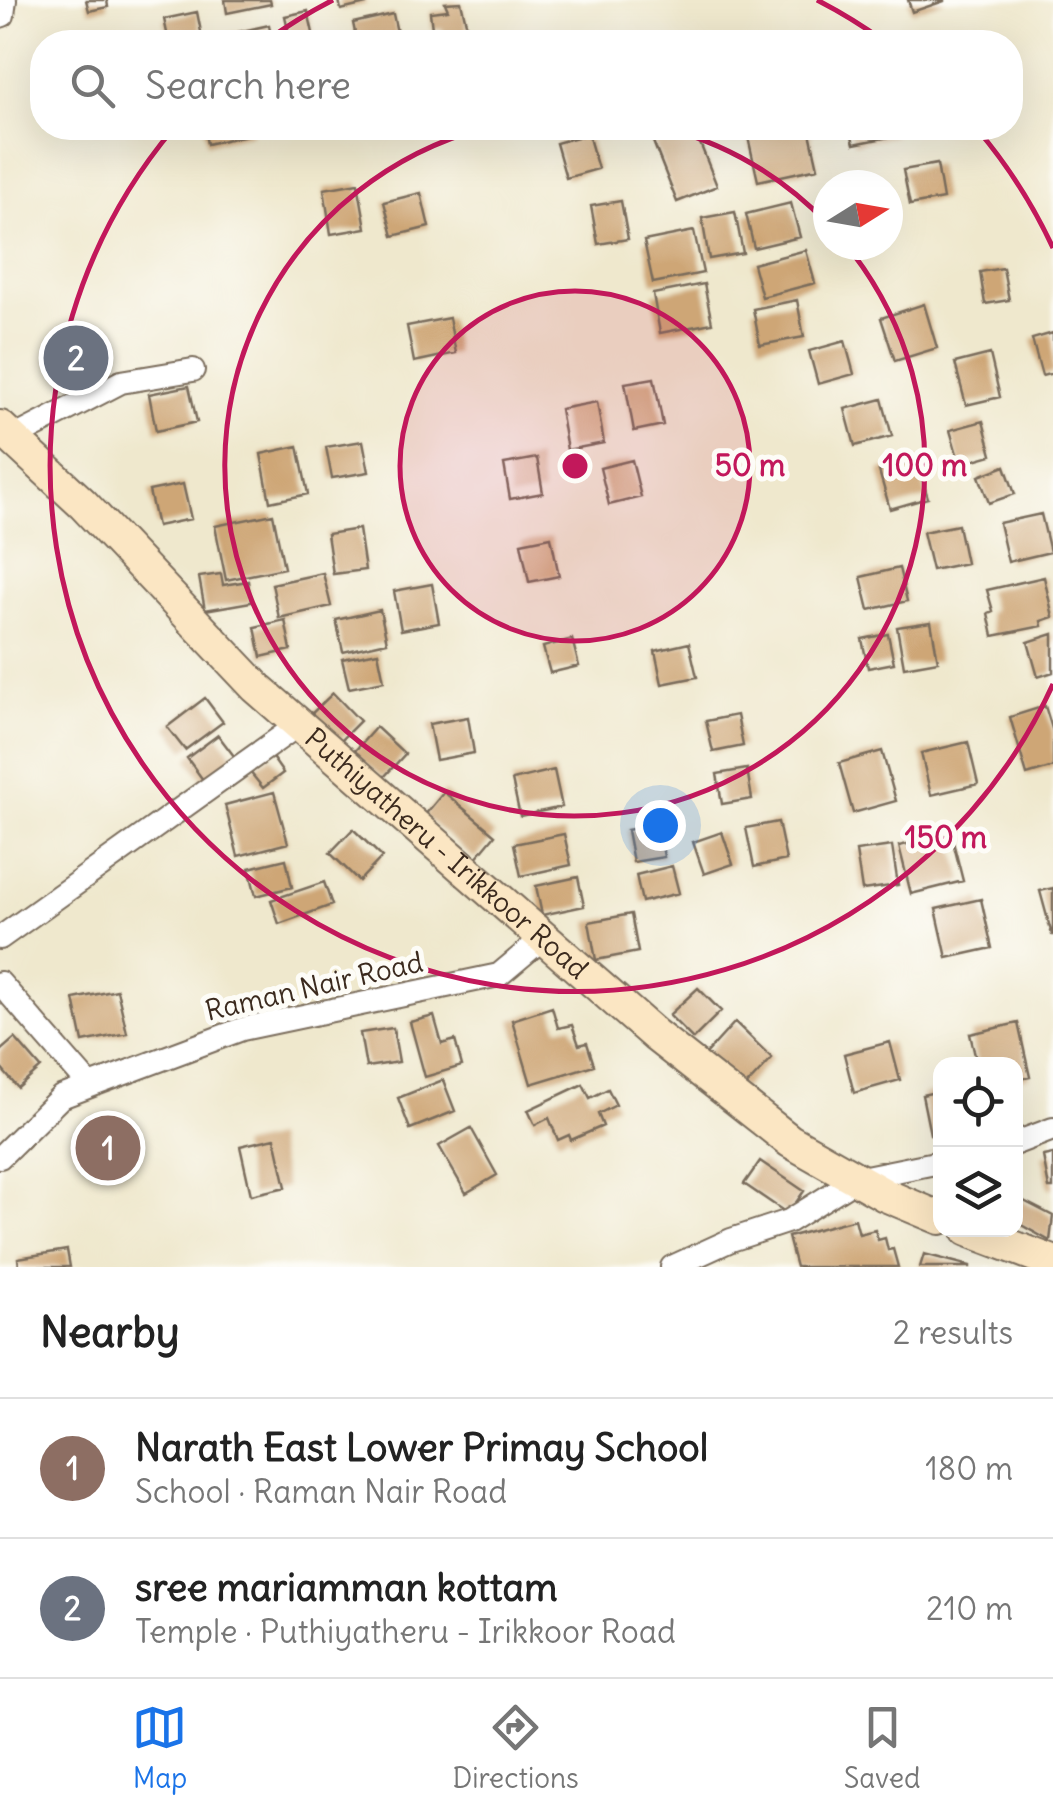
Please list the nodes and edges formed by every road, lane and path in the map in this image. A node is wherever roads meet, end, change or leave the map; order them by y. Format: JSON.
{"nodes":[{"id":1,"x":5,"y":0,"type":"edge"},
{"id":2,"x":0,"y":16,"type":"edge"},
{"id":3,"x":193,"y":370,"type":"dead end"},
{"id":4,"x":6,"y":432,"type":"edge"},
{"id":5,"x":298,"y":724,"type":"junction"},
{"id":6,"x":0,"y":938,"type":"edge"},
{"id":7,"x":543,"y":938,"type":"junction"},
{"id":8,"x":0,"y":983,"type":"edge"},
{"id":9,"x":90,"y":1086,"type":"junction"},
{"id":10,"x":1053,"y":1129,"type":"edge"},
{"id":11,"x":1023,"y":1140,"type":"edge"},
{"id":12,"x":0,"y":1158,"type":"edge"},
{"id":13,"x":933,"y":1163,"type":"edge"},
{"id":14,"x":856,"y":1179,"type":"junction"},
{"id":15,"x":933,"y":1215,"type":"edge"},
{"id":16,"x":987,"y":1237,"type":"edge"},
{"id":17,"x":1053,"y":1262,"type":"edge"},
{"id":18,"x":672,"y":1267,"type":"edge"}],
"edges":[{"from":1,"to":2,"type":"street"},
{"from":3,"to":4,"type":"street"},
{"from":4,"to":5,"type":"main road","name":"Puthiyatheru - Irikkoor Road"},
{"from":5,"to":6,"type":"street"},
{"from":5,"to":7,"type":"main road","name":"Puthiyatheru - Irikkoor Road"},
{"from":7,"to":9,"type":"street","name":"Raman Nair Road"},
{"from":7,"to":14,"type":"main road","name":"Puthiyatheru - Irikkoor Road"},
{"from":8,"to":9,"type":"street"},
{"from":9,"to":12,"type":"street","name":"Raman Nair Road"},
{"from":10,"to":11,"type":"street"},
{"from":13,"to":14,"type":"street"},
{"from":14,"to":15,"type":"main road","name":"Puthiyatheru - Irikkoor Road"},
{"from":14,"to":18,"type":"street"},
{"from":16,"to":17,"type":"main road"}]}
